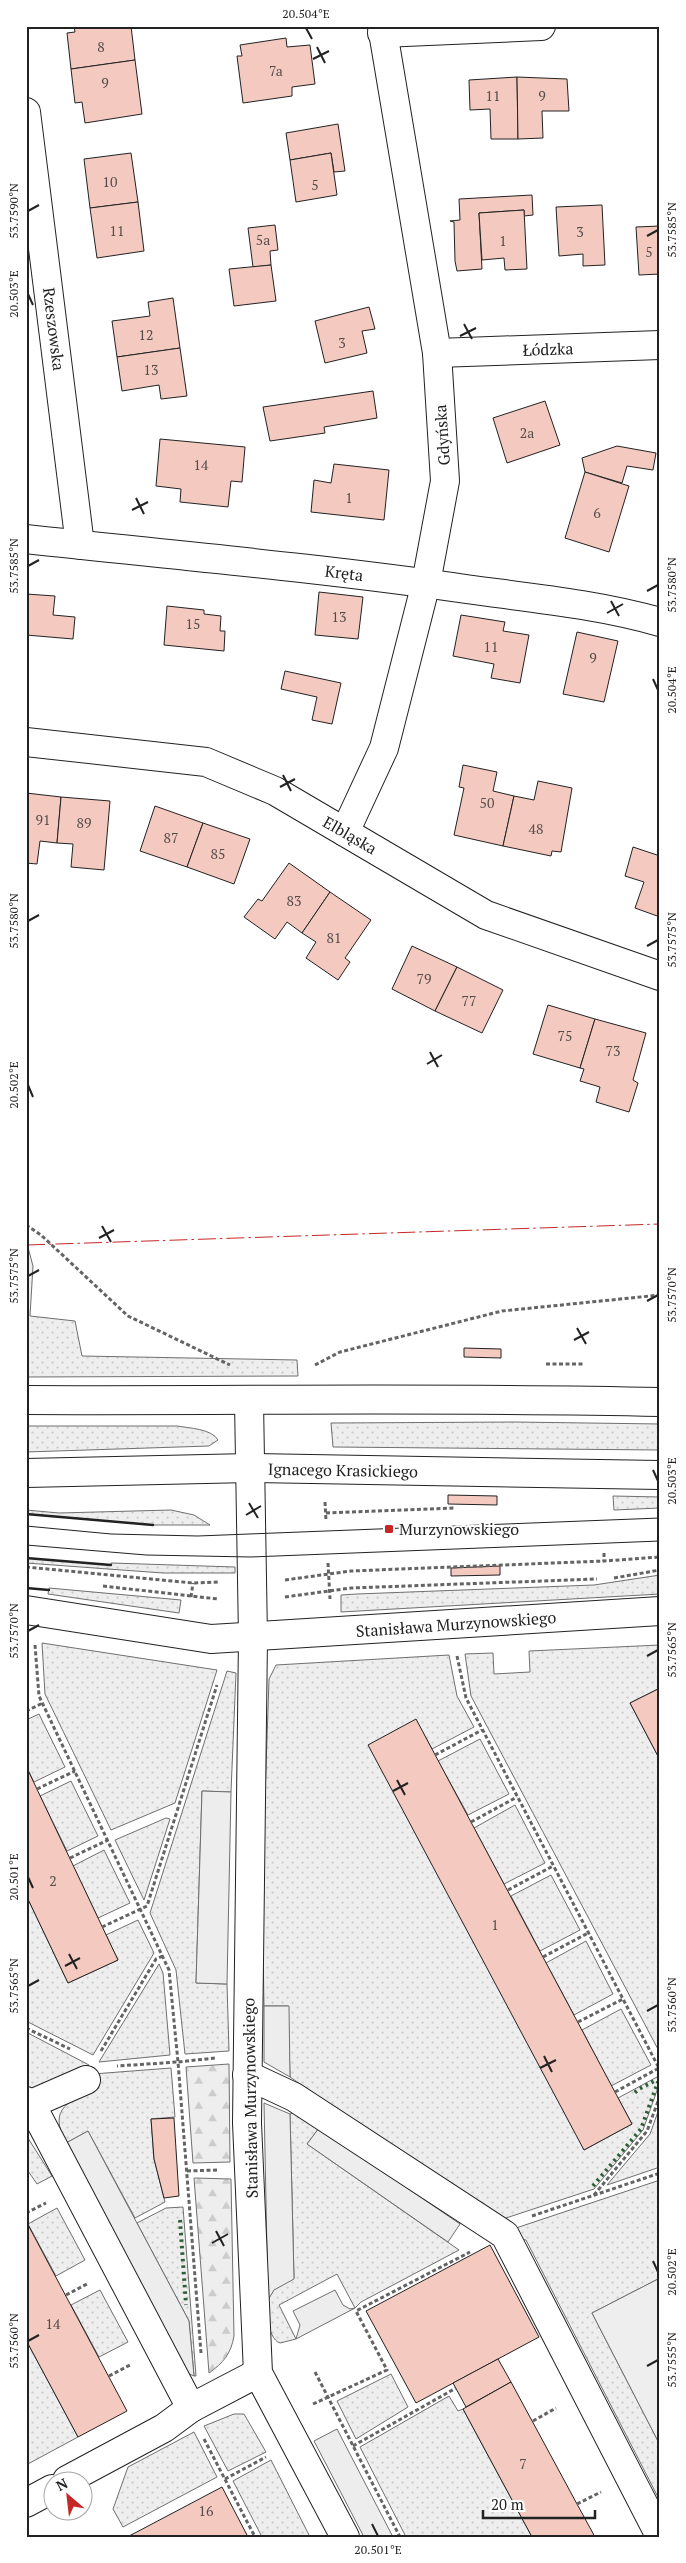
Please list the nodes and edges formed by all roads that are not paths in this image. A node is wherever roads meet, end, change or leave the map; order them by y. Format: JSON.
{"nodes":[{"id":1,"x":541,"y":26,"type":"edge"},
{"id":2,"x":382,"y":30,"type":"edge"},
{"id":3,"x":26,"y":112,"type":"edge"},
{"id":4,"x":660,"y":345,"type":"edge"},
{"id":5,"x":437,"y":353,"type":"junction"},
{"id":6,"x":26,"y":539,"type":"edge"},
{"id":7,"x":80,"y":545,"type":"junction"},
{"id":8,"x":426,"y":583,"type":"junction"},
{"id":9,"x":660,"y":622,"type":"edge"},
{"id":10,"x":26,"y":742,"type":"edge"},
{"id":11,"x":345,"y":832,"type":"junction"},
{"id":12,"x":660,"y":976,"type":"edge"},
{"id":13,"x":26,"y":1400,"type":"edge"},
{"id":14,"x":249,"y":1401,"type":"junction"},
{"id":15,"x":660,"y":1402,"type":"edge"},
{"id":16,"x":250,"y":1468,"type":"junction"},
{"id":17,"x":26,"y":1473,"type":"edge"},
{"id":18,"x":660,"y":1475,"type":"edge"},
{"id":19,"x":26,"y":1610,"type":"edge"},
{"id":20,"x":660,"y":1611,"type":"edge"},
{"id":21,"x":253,"y":1638,"type":"junction"},
{"id":22,"x":247,"y":2076,"type":"junction"},
{"id":23,"x":86,"y":2080,"type":"dead end"},
{"id":24,"x":29,"y":2103,"type":"edge"},
{"id":25,"x":258,"y":2373,"type":"junction"},
{"id":26,"x":191,"y":2408,"type":"junction"},
{"id":27,"x":86,"y":2470,"type":"edge"},
{"id":28,"x":42,"y":2494,"type":"edge"},
{"id":29,"x":26,"y":2503,"type":"edge"},
{"id":30,"x":660,"y":2536,"type":"edge"},
{"id":31,"x":344,"y":2537,"type":"edge"}],
"edges":[{"from":1,"to":2,"type":"street"},
{"from":2,"to":5,"type":"street","name":"Gdyńska"},
{"from":3,"to":7,"type":"street","name":"Rzeszowska"},
{"from":4,"to":5,"type":"street","name":"Łódzka"},
{"from":5,"to":8,"type":"street","name":"Gdyńska"},
{"from":6,"to":7,"type":"street","name":"Kręta"},
{"from":7,"to":8,"type":"street","name":"Kręta"},
{"from":8,"to":9,"type":"street","name":"Kręta"},
{"from":8,"to":11,"type":"street","name":"Gdyńska"},
{"from":10,"to":11,"type":"street","name":"Elbląska"},
{"from":11,"to":12,"type":"street","name":"Elbląska"},
{"from":13,"to":14,"type":"street"},
{"from":14,"to":15,"type":"street"},
{"from":14,"to":16,"type":"street","name":"Stanisława Murzynowskiego"},
{"from":16,"to":17,"type":"street","name":"Ignacego Krasickiego"},
{"from":16,"to":18,"type":"street","name":"Ignacego Krasickiego"},
{"from":16,"to":21,"type":"street","name":"Stanisława Murzynowskiego"},
{"from":19,"to":21,"type":"street","name":"Stanisława Murzynowskiego"},
{"from":20,"to":21,"type":"street","name":"Stanisława Murzynowskiego"},
{"from":21,"to":22,"type":"street","name":"Stanisława Murzynowskiego"},
{"from":22,"to":25,"type":"street","name":"Stanisława Murzynowskiego"},
{"from":22,"to":30,"type":"street"},
{"from":23,"to":24,"type":"street"},
{"from":24,"to":26,"type":"street"},
{"from":25,"to":26,"type":"street"},
{"from":25,"to":31,"type":"street","name":"Stanisława Murzynowskiego"},
{"from":26,"to":27,"type":"street"},
{"from":28,"to":29,"type":"street"}]}
